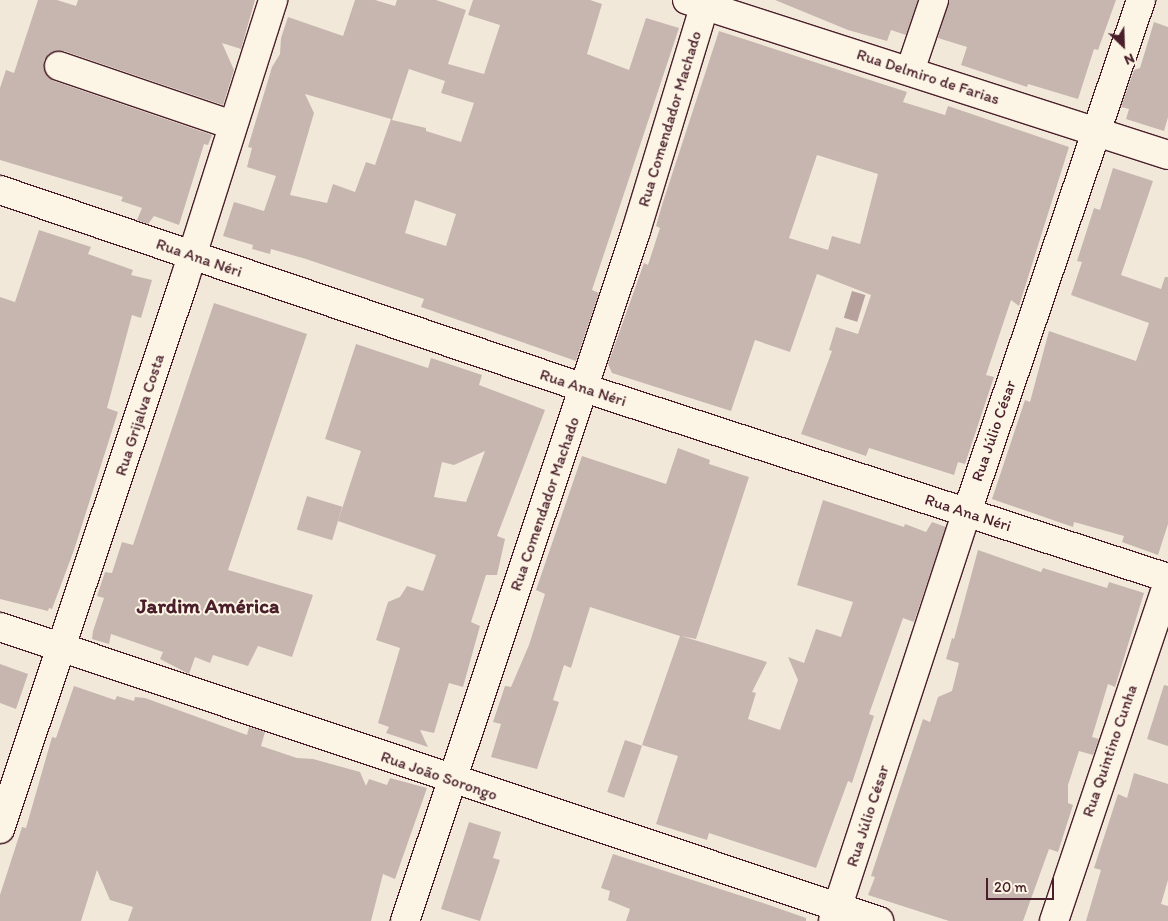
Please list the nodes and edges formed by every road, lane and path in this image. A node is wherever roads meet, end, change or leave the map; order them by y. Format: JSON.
{"nodes":[{"id":1,"x":273,"y":0,"type":"edge"},
{"id":2,"x":934,"y":0,"type":"edge"},
{"id":3,"x":1141,"y":0,"type":"edge"},
{"id":4,"x":699,"y":2,"type":"edge"},
{"id":5,"x":59,"y":66,"type":"dead end"},
{"id":6,"x":910,"y":71,"type":"junction"},
{"id":7,"x":232,"y":125,"type":"junction"},
{"id":8,"x":1097,"y":133,"type":"junction"},
{"id":9,"x":1168,"y":155,"type":"edge"},
{"id":10,"x":0,"y":190,"type":"edge"},
{"id":11,"x":193,"y":256,"type":"junction"},
{"id":12,"x":584,"y":388,"type":"junction"},
{"id":13,"x":966,"y":512,"type":"junction"},
{"id":14,"x":1168,"y":578,"type":"edge"},
{"id":15,"x":1168,"y":582,"type":"edge"},
{"id":16,"x":0,"y":627,"type":"edge"},
{"id":17,"x":64,"y":646,"type":"junction"},
{"id":18,"x":452,"y":780,"type":"junction"},
{"id":19,"x":0,"y":828,"type":"edge"},
{"id":20,"x":836,"y":914,"type":"edge"},
{"id":21,"x":405,"y":921,"type":"edge"},
{"id":22,"x":879,"y":921,"type":"edge"},
{"id":23,"x":1054,"y":921,"type":"edge"}],
"edges":[{"from":1,"to":7,"type":"street","name":"Rua Grijalva Costa"},
{"from":2,"to":6,"type":"street"},
{"from":3,"to":8,"type":"street","name":"Rua Júlio César"},
{"from":4,"to":6,"type":"street","name":"Rua Delmiro de Farias"},
{"from":4,"to":12,"type":"street","name":"Rua Comendador Machado"},
{"from":5,"to":7,"type":"street"},
{"from":6,"to":8,"type":"street","name":"Rua Delmiro de Farias"},
{"from":7,"to":11,"type":"street","name":"Rua Grijalva Costa"},
{"from":8,"to":9,"type":"street","name":"Rua Delmiro de Farias"},
{"from":8,"to":13,"type":"street","name":"Rua Júlio César"},
{"from":10,"to":11,"type":"street","name":"Rua Ana Néri"},
{"from":11,"to":12,"type":"street","name":"Rua Ana Néri"},
{"from":11,"to":17,"type":"street","name":"Rua Grijalva Costa"},
{"from":12,"to":13,"type":"street","name":"Rua Ana Néri"},
{"from":12,"to":18,"type":"street","name":"Rua Comendador Machado"},
{"from":13,"to":14,"type":"street","name":"Rua Ana Néri"},
{"from":13,"to":20,"type":"street","name":"Rua Júlio César"},
{"from":15,"to":23,"type":"street","name":"Rua Quintino Cunha"},
{"from":16,"to":17,"type":"street","name":"Rua João Sorongo"},
{"from":17,"to":18,"type":"street","name":"Rua João Sorongo"},
{"from":17,"to":19,"type":"street","name":"Rua Grijalva Costa"},
{"from":18,"to":20,"type":"street","name":"Rua João Sorongo"},
{"from":18,"to":21,"type":"street","name":"Rua Comendador Machado"},
{"from":20,"to":22,"type":"street","name":"Rua João Sorongo"}]}
